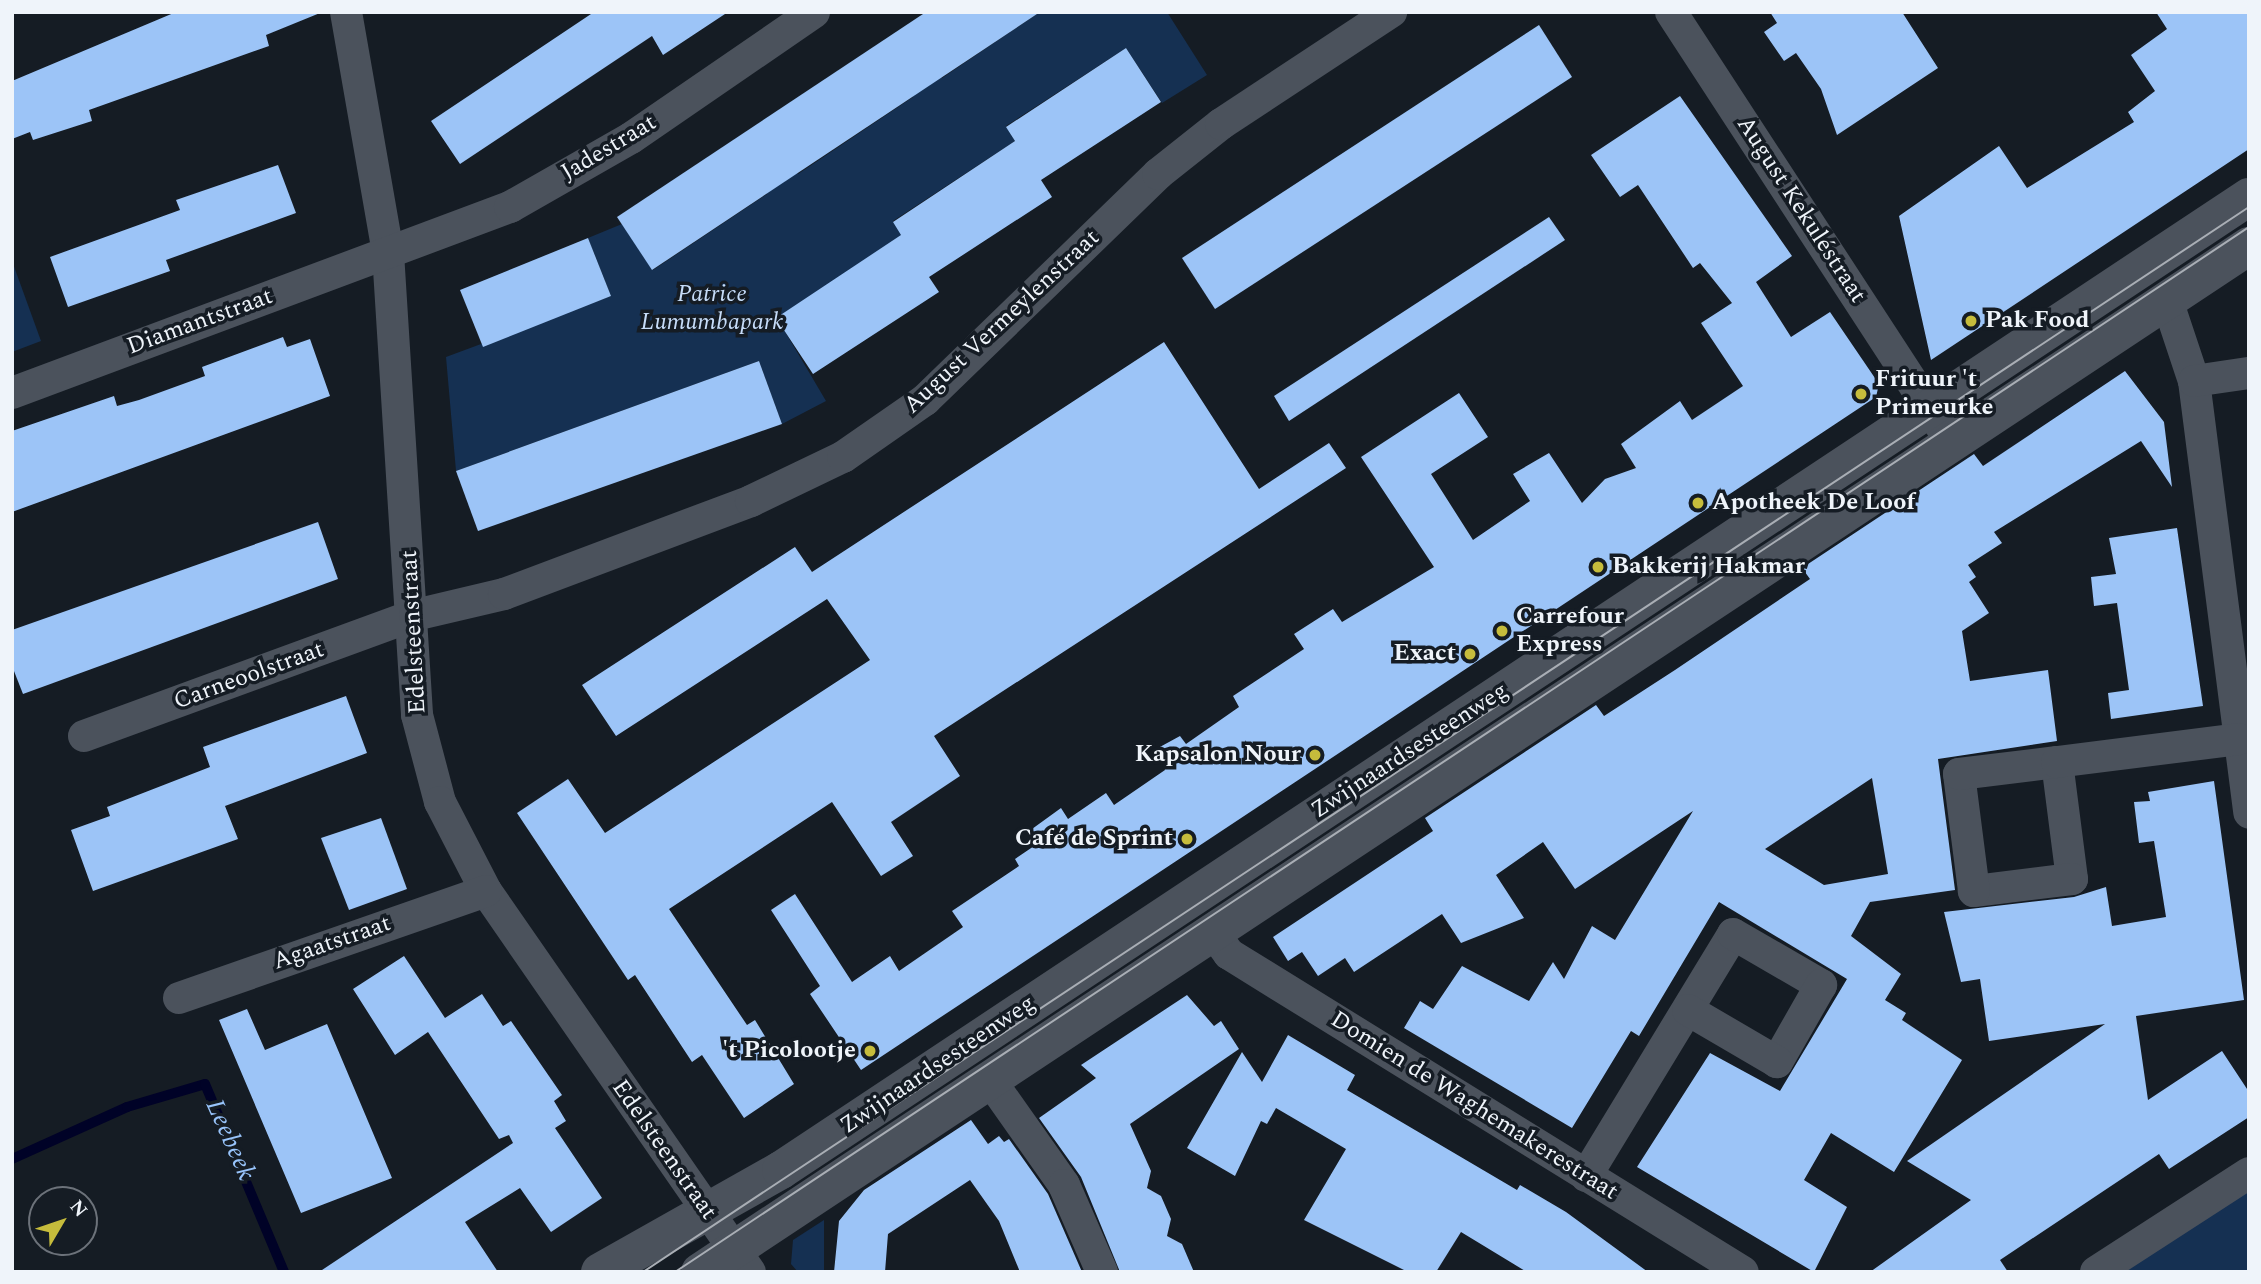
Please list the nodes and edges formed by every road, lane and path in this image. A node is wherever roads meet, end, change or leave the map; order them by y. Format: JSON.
{"nodes":[{"id":1,"x":346,"y":12,"type":"edge"},
{"id":2,"x":814,"y":12,"type":"edge"},
{"id":3,"x":1391,"y":12,"type":"edge"},
{"id":4,"x":1671,"y":12,"type":"edge"},
{"id":5,"x":2249,"y":197,"type":"edge"},
{"id":6,"x":2249,"y":246,"type":"edge"},
{"id":7,"x":388,"y":253,"type":"junction"},
{"id":8,"x":2167,"y":300,"type":"junction"},
{"id":9,"x":2249,"y":373,"type":"edge"},
{"id":10,"x":2194,"y":381,"type":"junction"},
{"id":11,"x":12,"y":393,"type":"edge"},
{"id":12,"x":1930,"y":408,"type":"junction"},
{"id":13,"x":1952,"y":443,"type":"junction"},
{"id":14,"x":415,"y":615,"type":"junction"},
{"id":15,"x":83,"y":736,"type":"dead end"},
{"id":16,"x":2239,"y":738,"type":"junction"},
{"id":17,"x":2057,"y":762,"type":"junction"},
{"id":18,"x":2249,"y":813,"type":"edge"},
{"id":19,"x":486,"y":891,"type":"junction"},
{"id":20,"x":1213,"y":932,"type":"junction"},
{"id":21,"x":179,"y":999,"type":"dead end"},
{"id":22,"x":1688,"y":1010,"type":"dead end"},
{"id":23,"x":990,"y":1080,"type":"junction"},
{"id":24,"x":2249,"y":1173,"type":"edge"},
{"id":25,"x":1586,"y":1176,"type":"junction"},
{"id":26,"x":708,"y":1215,"type":"junction"},
{"id":27,"x":742,"y":1260,"type":"edge"},
{"id":28,"x":600,"y":1272,"type":"edge"},
{"id":29,"x":700,"y":1272,"type":"edge"},
{"id":30,"x":1102,"y":1272,"type":"edge"},
{"id":31,"x":1743,"y":1272,"type":"edge"},
{"id":32,"x":2096,"y":1272,"type":"edge"}],
"edges":[{"from":1,"to":7,"type":"street","name":"Edelsteenstraat"},
{"from":2,"to":7,"type":"street","name":"Jadestraat"},
{"from":3,"to":14,"type":"street","name":"August Vermeylenstraat"},
{"from":4,"to":12,"type":"street","name":"August Kekuléstraat"},
{"from":5,"to":12,"type":"street","name":"Zwijnaardsesteenweg"},
{"from":6,"to":8,"type":"street","name":"Zwijnaardsesteenweg"},
{"from":7,"to":11,"type":"street","name":"Diamantstraat"},
{"from":7,"to":14,"type":"street","name":"Edelsteenstraat"},
{"from":8,"to":10,"type":"street"},
{"from":8,"to":13,"type":"street","name":"Zwijnaardsesteenweg"},
{"from":9,"to":10,"type":"street"},
{"from":10,"to":16,"type":"street"},
{"from":12,"to":13,"type":"street","name":"August Kekuléstraat"},
{"from":12,"to":26,"type":"street","name":"Zwijnaardsesteenweg"},
{"from":13,"to":20,"type":"street","name":"Zwijnaardsesteenweg"},
{"from":14,"to":15,"type":"street","name":"Carneoolstraat"},
{"from":14,"to":19,"type":"street","name":"Edelsteenstraat"},
{"from":16,"to":17,"type":"street"},
{"from":16,"to":18,"type":"street"},
{"from":17,"to":17,"type":"street"},
{"from":19,"to":21,"type":"street","name":"Agaatstraat"},
{"from":19,"to":26,"type":"street","name":"Edelsteenstraat"},
{"from":20,"to":23,"type":"street","name":"Zwijnaardsesteenweg"},
{"from":20,"to":25,"type":"street","name":"Domien de Waghemakerestraat"},
{"from":22,"to":25,"type":"street"},
{"from":23,"to":27,"type":"street","name":"Zwijnaardsesteenweg"},
{"from":23,"to":30,"type":"street"},
{"from":24,"to":32,"type":"street"},
{"from":25,"to":31,"type":"street","name":"Domien de Waghemakerestraat"},
{"from":26,"to":27,"type":"street","name":"Edelsteenstraat"},
{"from":26,"to":28,"type":"street","name":"Zwijnaardsesteenweg"},
{"from":27,"to":29,"type":"street","name":"Zwijnaardsesteenweg"}]}
